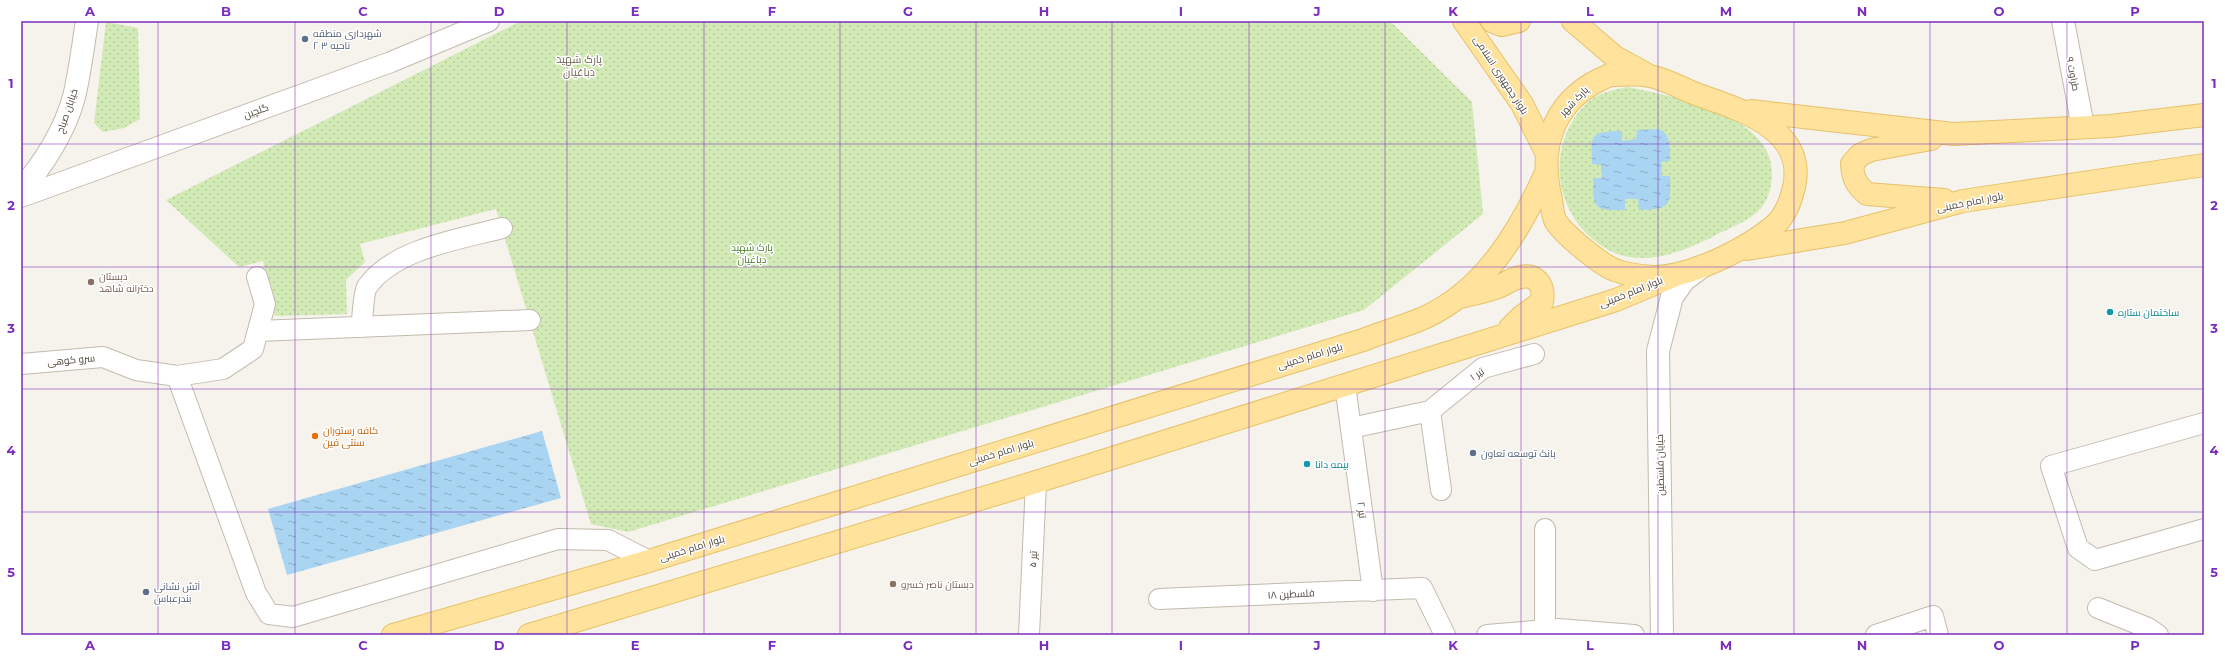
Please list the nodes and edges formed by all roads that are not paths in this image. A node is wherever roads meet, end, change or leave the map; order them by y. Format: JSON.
{"nodes":[{"id":1,"x":87,"y":21,"type":"edge"},
{"id":2,"x":489,"y":21,"type":"edge"},
{"id":3,"x":1464,"y":21,"type":"edge"},
{"id":4,"x":1492,"y":21,"type":"edge"},
{"id":5,"x":1520,"y":21,"type":"edge"},
{"id":6,"x":1573,"y":21,"type":"edge"},
{"id":7,"x":2063,"y":21,"type":"edge"},
{"id":8,"x":1649,"y":75,"type":"junction"},
{"id":9,"x":1734,"y":108,"type":"junction"},
{"id":10,"x":2204,"y":115,"type":"edge"},
{"id":11,"x":2083,"y":127,"type":"junction"},
{"id":12,"x":1953,"y":134,"type":"junction"},
{"id":13,"x":1546,"y":152,"type":"junction"},
{"id":14,"x":2204,"y":165,"type":"edge"},
{"id":15,"x":1545,"y":175,"type":"junction"},
{"id":16,"x":21,"y":190,"type":"edge"},
{"id":17,"x":21,"y":197,"type":"edge"},
{"id":18,"x":1963,"y":201,"type":"junction"},
{"id":19,"x":502,"y":228,"type":"dead end"},
{"id":20,"x":1738,"y":250,"type":"junction"},
{"id":21,"x":1707,"y":263,"type":"junction"},
{"id":22,"x":1678,"y":274,"type":"junction"},
{"id":23,"x":256,"y":277,"type":"dead end"},
{"id":24,"x":1456,"y":298,"type":"junction"},
{"id":25,"x":530,"y":320,"type":"dead end"},
{"id":26,"x":361,"y":327,"type":"junction"},
{"id":27,"x":258,"y":331,"type":"junction"},
{"id":28,"x":1503,"y":335,"type":"junction"},
{"id":29,"x":1534,"y":354,"type":"dead end"},
{"id":30,"x":21,"y":364,"type":"edge"},
{"id":31,"x":177,"y":376,"type":"junction"},
{"id":32,"x":1345,"y":385,"type":"junction"},
{"id":33,"x":1430,"y":411,"type":"junction"},
{"id":34,"x":2204,"y":423,"type":"edge"},
{"id":35,"x":1351,"y":428,"type":"junction"},
{"id":36,"x":1036,"y":482,"type":"junction"},
{"id":37,"x":1441,"y":490,"type":"dead end"},
{"id":38,"x":1545,"y":529,"type":"dead end"},
{"id":39,"x":2204,"y":529,"type":"edge"},
{"id":40,"x":649,"y":561,"type":"junction"},
{"id":41,"x":1373,"y":591,"type":"junction"},
{"id":42,"x":1159,"y":600,"type":"dead end"},
{"id":43,"x":2098,"y":608,"type":"dead end"},
{"id":44,"x":1545,"y":631,"type":"junction"},
{"id":45,"x":393,"y":635,"type":"edge"},
{"id":46,"x":530,"y":635,"type":"edge"},
{"id":47,"x":1029,"y":635,"type":"edge"},
{"id":48,"x":1445,"y":635,"type":"edge"},
{"id":49,"x":1487,"y":635,"type":"edge"},
{"id":50,"x":1634,"y":635,"type":"edge"},
{"id":51,"x":1662,"y":635,"type":"edge"},
{"id":52,"x":1876,"y":635,"type":"edge"},
{"id":53,"x":1938,"y":635,"type":"edge"},
{"id":54,"x":2158,"y":635,"type":"edge"}],
"edges":[{"from":1,"to":16,"type":"street","name":"خیابان صباح"},
{"from":2,"to":17,"type":"street","name":"گلچین"},
{"from":3,"to":13,"type":"main road","name":"بلوار جمهوری اسلامی"},
{"from":4,"to":5,"type":"main road"},
{"from":6,"to":8,"type":"main road"},
{"from":7,"to":11,"type":"street","name":"طراوت ۹"},
{"from":8,"to":9,"type":"main road","name":"پارک شهر"},
{"from":8,"to":13,"type":"main road","name":"پارک شهر"},
{"from":9,"to":12,"type":"main road"},
{"from":9,"to":20,"type":"main road","name":"پارک شهر"},
{"from":10,"to":11,"type":"main road"},
{"from":11,"to":12,"type":"main road"},
{"from":12,"to":18,"type":"main road"},
{"from":13,"to":15,"type":"main road","name":"پارک شهر"},
{"from":14,"to":18,"type":"main road","name":"بلوار امام خمینی"},
{"from":15,"to":22,"type":"main road","name":"پارک شهر"},
{"from":15,"to":24,"type":"main road","name":"بلوار امام خمینی"},
{"from":18,"to":20,"type":"main road","name":"بلوار امام خمینی"},
{"from":19,"to":26,"type":"street"},
{"from":20,"to":21,"type":"main road","name":"پارک شهر"},
{"from":21,"to":22,"type":"main road","name":"پارک شهر"},
{"from":21,"to":51,"type":"street","name":"خیابان فلسطین"},
{"from":22,"to":28,"type":"main road","name":"بلوار امام خمینی"},
{"from":23,"to":27,"type":"street","name":"سرو کوهی"},
{"from":24,"to":28,"type":"main road"},
{"from":24,"to":40,"type":"main road","name":"بلوار امام خمینی"},
{"from":25,"to":26,"type":"street"},
{"from":26,"to":27,"type":"street"},
{"from":27,"to":31,"type":"street","name":"سرو کوهی"},
{"from":28,"to":32,"type":"main road","name":"بلوار امام خمینی"},
{"from":29,"to":33,"type":"street","name":"تیر ۱"},
{"from":30,"to":31,"type":"street","name":"سرو کوهی"},
{"from":31,"to":40,"type":"street"},
{"from":32,"to":35,"type":"street","name":"تیر ۲"},
{"from":32,"to":36,"type":"main road","name":"بلوار امام خمینی"},
{"from":33,"to":35,"type":"street","name":"تیر ۱"},
{"from":33,"to":37,"type":"street"},
{"from":34,"to":39,"type":"street"},
{"from":35,"to":41,"type":"street","name":"تیر ۲"},
{"from":36,"to":46,"type":"main road","name":"بلوار امام خمینی"},
{"from":36,"to":47,"type":"street","name":"تیر ۵"},
{"from":38,"to":44,"type":"street"},
{"from":40,"to":45,"type":"main road","name":"بلوار امام خمینی"},
{"from":41,"to":42,"type":"street","name":"فلسطین ۱۸"},
{"from":41,"to":48,"type":"street","name":"فلسطین ۱۸"},
{"from":43,"to":54,"type":"street"},
{"from":44,"to":49,"type":"street"},
{"from":44,"to":50,"type":"street"},
{"from":52,"to":53,"type":"street"}]}
